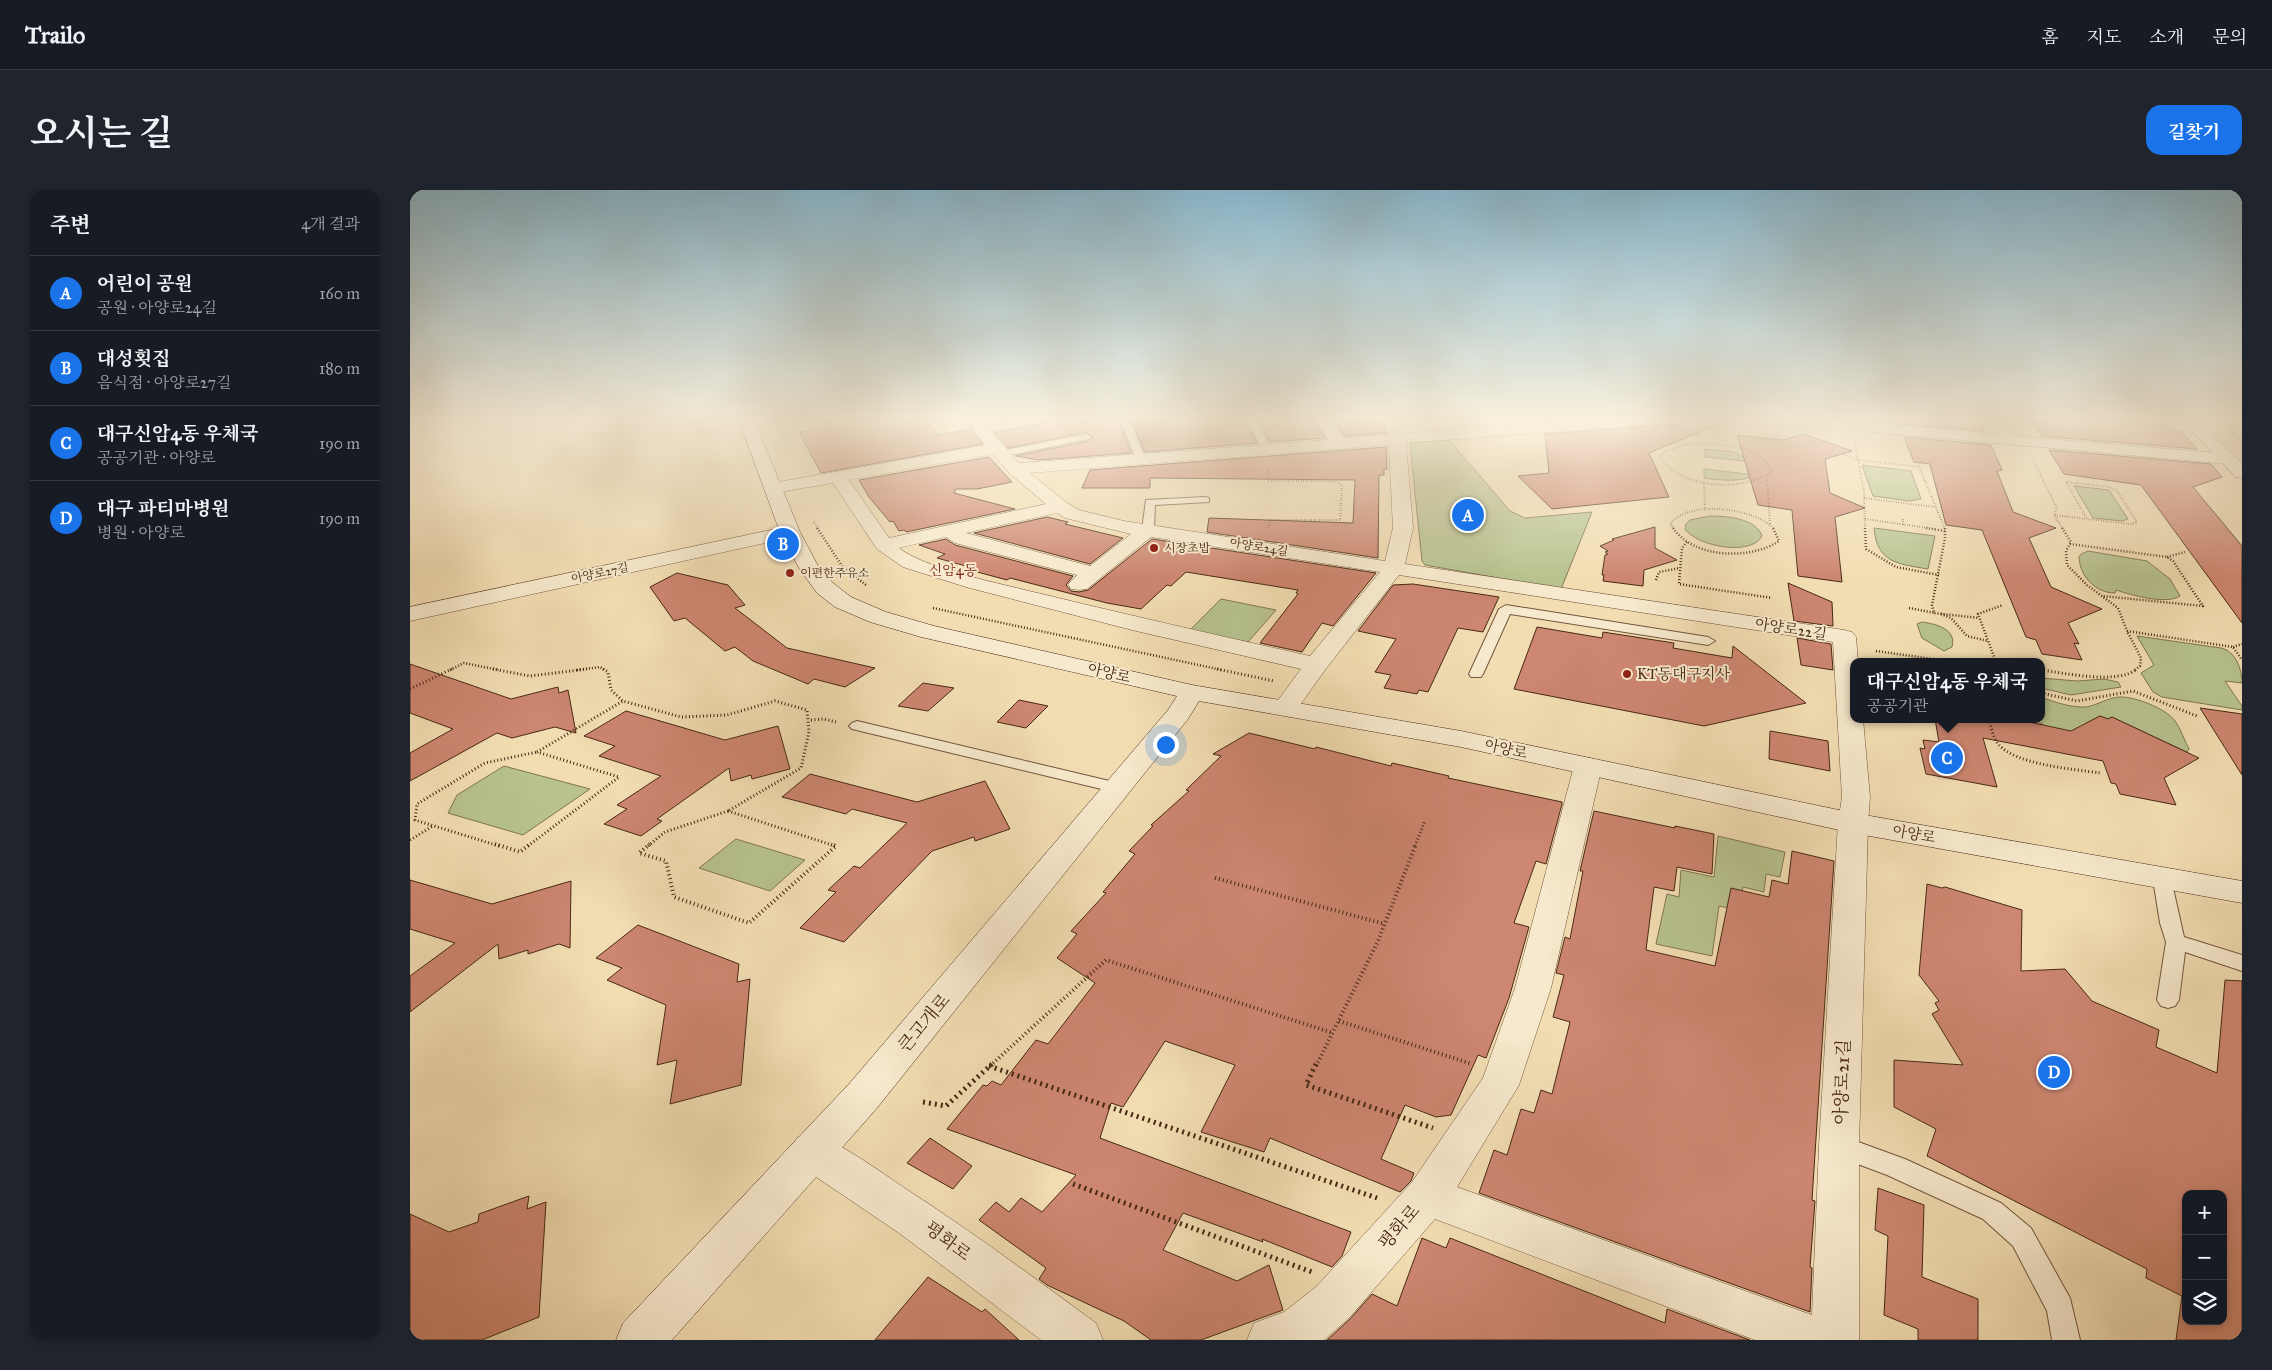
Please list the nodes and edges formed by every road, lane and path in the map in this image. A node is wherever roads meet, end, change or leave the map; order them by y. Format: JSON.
{"nodes":[{"id":1,"x":1267,"y":470,"type":"dead end"},
{"id":2,"x":766,"y":471,"type":"edge"},
{"id":3,"x":877,"y":471,"type":"edge"},
{"id":4,"x":1016,"y":471,"type":"edge"},
{"id":5,"x":1399,"y":471,"type":"edge"},
{"id":6,"x":1671,"y":471,"type":"edge"},
{"id":7,"x":1772,"y":471,"type":"edge"},
{"id":8,"x":1860,"y":471,"type":"edge"},
{"id":9,"x":1921,"y":471,"type":"edge"},
{"id":10,"x":2038,"y":471,"type":"edge"},
{"id":11,"x":838,"y":477,"type":"junction"},
{"id":12,"x":1767,"y":478,"type":"junction"},
{"id":13,"x":1704,"y":482,"type":"junction"},
{"id":14,"x":773,"y":488,"type":"junction"},
{"id":15,"x":1864,"y":498,"type":"junction"},
{"id":16,"x":1206,"y":500,"type":"dead end"},
{"id":17,"x":1060,"y":507,"type":"junction"},
{"id":18,"x":1935,"y":507,"type":"junction"},
{"id":19,"x":1705,"y":509,"type":"junction"},
{"id":20,"x":2054,"y":515,"type":"junction"},
{"id":21,"x":1865,"y":519,"type":"junction"},
{"id":22,"x":1903,"y":519,"type":"dead end"},
{"id":23,"x":2087,"y":519,"type":"junction"},
{"id":24,"x":1770,"y":525,"type":"junction"},
{"id":25,"x":1902,"y":525,"type":"junction"},
{"id":26,"x":1148,"y":530,"type":"junction"},
{"id":27,"x":950,"y":531,"type":"junction"},
{"id":28,"x":1945,"y":531,"type":"junction"},
{"id":29,"x":790,"y":532,"type":"junction"},
{"id":30,"x":1687,"y":542,"type":"junction"},
{"id":31,"x":2070,"y":544,"type":"junction"},
{"id":32,"x":884,"y":545,"type":"junction"},
{"id":33,"x":1265,"y":548,"type":"junction"},
{"id":34,"x":2185,"y":552,"type":"dead end"},
{"id":35,"x":2167,"y":557,"type":"junction"},
{"id":36,"x":1394,"y":568,"type":"junction"},
{"id":37,"x":1680,"y":568,"type":"junction"},
{"id":38,"x":1094,"y":573,"type":"junction"},
{"id":39,"x":1939,"y":574,"type":"junction"},
{"id":40,"x":1656,"y":580,"type":"dead end"},
{"id":41,"x":1535,"y":590,"type":"junction"},
{"id":42,"x":2102,"y":596,"type":"junction"},
{"id":43,"x":1772,"y":598,"type":"dead end"},
{"id":44,"x":1053,"y":602,"type":"junction"},
{"id":45,"x":2003,"y":605,"type":"dead end"},
{"id":46,"x":1643,"y":606,"type":"joint"},
{"id":47,"x":1908,"y":608,"type":"dead end"},
{"id":48,"x":1528,"y":612,"type":"junction"},
{"id":49,"x":1934,"y":612,"type":"junction"},
{"id":50,"x":410,"y":614,"type":"edge"},
{"id":51,"x":1979,"y":618,"type":"junction"},
{"id":52,"x":2126,"y":631,"type":"junction"},
{"id":53,"x":1708,"y":641,"type":"dead end"},
{"id":54,"x":1988,"y":641,"type":"junction"},
{"id":55,"x":2242,"y":644,"type":"edge"},
{"id":56,"x":2233,"y":647,"type":"junction"},
{"id":57,"x":1876,"y":652,"type":"dead end"},
{"id":58,"x":1923,"y":658,"type":"edge"},
{"id":59,"x":1994,"y":658,"type":"edge"},
{"id":60,"x":2242,"y":660,"type":"edge"},
{"id":61,"x":1316,"y":665,"type":"junction"},
{"id":62,"x":2045,"y":670,"type":"edge"},
{"id":63,"x":1476,"y":674,"type":"dead end"},
{"id":64,"x":410,"y":689,"type":"edge"},
{"id":65,"x":1192,"y":692,"type":"junction"},
{"id":66,"x":2045,"y":694,"type":"edge"},
{"id":67,"x":623,"y":701,"type":"junction"},
{"id":68,"x":1286,"y":706,"type":"junction"},
{"id":69,"x":2197,"y":716,"type":"dead end"},
{"id":70,"x":1850,"y":718,"type":"edge"},
{"id":71,"x":810,"y":720,"type":"junction"},
{"id":72,"x":1850,"y":723,"type":"edge"},
{"id":73,"x":1990,"y":723,"type":"edge"},
{"id":74,"x":857,"y":726,"type":"joint"},
{"id":75,"x":537,"y":752,"type":"junction"},
{"id":76,"x":1588,"y":766,"type":"junction"},
{"id":77,"x":2100,"y":773,"type":"dead end"},
{"id":78,"x":1118,"y":788,"type":"junction"},
{"id":79,"x":728,"y":811,"type":"junction"},
{"id":80,"x":1425,"y":821,"type":"dead end"},
{"id":81,"x":1853,"y":824,"type":"junction"},
{"id":82,"x":434,"y":826,"type":"junction"},
{"id":83,"x":410,"y":840,"type":"edge"},
{"id":84,"x":1215,"y":878,"type":"dead end"},
{"id":85,"x":2162,"y":879,"type":"junction"},
{"id":86,"x":2242,"y":892,"type":"edge"},
{"id":87,"x":1385,"y":924,"type":"junction"},
{"id":88,"x":2176,"y":942,"type":"junction"},
{"id":89,"x":2242,"y":963,"type":"edge"},
{"id":90,"x":2168,"y":1000,"type":"dead end"},
{"id":91,"x":1339,"y":1021,"type":"junction"},
{"id":92,"x":1332,"y":1033,"type":"junction"},
{"id":93,"x":989,"y":1066,"type":"junction"},
{"id":94,"x":1502,"y":1080,"type":"junction"},
{"id":95,"x":923,"y":1102,"type":"dead end"},
{"id":96,"x":1464,"y":1138,"type":"junction"},
{"id":97,"x":1839,"y":1146,"type":"junction"},
{"id":98,"x":811,"y":1151,"type":"junction"},
{"id":99,"x":1073,"y":1184,"type":"dead end"},
{"id":100,"x":1420,"y":1203,"type":"junction"},
{"id":101,"x":1348,"y":1285,"type":"junction"},
{"id":102,"x":2068,"y":1339,"type":"edge"},
{"id":103,"x":640,"y":1340,"type":"edge"},
{"id":104,"x":1079,"y":1340,"type":"edge"},
{"id":105,"x":1271,"y":1340,"type":"edge"},
{"id":106,"x":1817,"y":1340,"type":"edge"},
{"id":107,"x":1835,"y":1340,"type":"edge"}],
"edges":[{"from":1,"to":33,"type":"path"},
{"from":2,"to":14,"type":"street","name":"아양로"},
{"from":3,"to":11,"type":"street"},
{"from":4,"to":17,"type":"street","name":"아양로24길"},
{"from":5,"to":36,"type":"street"},
{"from":6,"to":13,"type":"path"},
{"from":7,"to":12,"type":"path"},
{"from":8,"to":15,"type":"path"},
{"from":9,"to":18,"type":"path"},
{"from":10,"to":20,"type":"path"},
{"from":11,"to":14,"type":"street"},
{"from":11,"to":32,"type":"street"},
{"from":12,"to":13,"type":"path"},
{"from":12,"to":24,"type":"path"},
{"from":13,"to":19,"type":"path"},
{"from":14,"to":29,"type":"street","name":"아양로"},
{"from":15,"to":18,"type":"path"},
{"from":15,"to":21,"type":"path"},
{"from":16,"to":26,"type":"lane"},
{"from":17,"to":26,"type":"street","name":"아양로24길"},
{"from":17,"to":27,"type":"street"},
{"from":18,"to":28,"type":"path"},
{"from":19,"to":24,"type":"path"},
{"from":19,"to":30,"type":"path"},
{"from":20,"to":23,"type":"path"},
{"from":20,"to":31,"type":"path"},
{"from":21,"to":25,"type":"path"},
{"from":21,"to":39,"type":"path"},
{"from":22,"to":25,"type":"path"},
{"from":23,"to":23,"type":"path"},
{"from":24,"to":30,"type":"path"},
{"from":25,"to":28,"type":"path"},
{"from":26,"to":33,"type":"street","name":"아양로24길"},
{"from":26,"to":38,"type":"street"},
{"from":27,"to":32,"type":"street"},
{"from":27,"to":38,"type":"street"},
{"from":28,"to":39,"type":"path"},
{"from":29,"to":50,"type":"street","name":"아양로27길"},
{"from":29,"to":65,"type":"street","name":"아양로"},
{"from":30,"to":37,"type":"path"},
{"from":31,"to":35,"type":"path"},
{"from":31,"to":42,"type":"path"},
{"from":32,"to":44,"type":"street"},
{"from":33,"to":36,"type":"street","name":"아양로24길"},
{"from":34,"to":35,"type":"path"},
{"from":35,"to":42,"type":"path"},
{"from":36,"to":41,"type":"street","name":"아양로24길"},
{"from":36,"to":61,"type":"street"},
{"from":37,"to":40,"type":"path"},
{"from":37,"to":43,"type":"path"},
{"from":38,"to":44,"type":"street"},
{"from":39,"to":49,"type":"path"},
{"from":41,"to":46,"type":"street","name":"아양로24길"},
{"from":41,"to":48,"type":"lane"},
{"from":42,"to":52,"type":"path"},
{"from":44,"to":61,"type":"street"},
{"from":45,"to":51,"type":"path"},
{"from":46,"to":70,"type":"street","name":"아양로22길"},
{"from":47,"to":49,"type":"path"},
{"from":48,"to":53,"type":"lane"},
{"from":48,"to":63,"type":"lane"},
{"from":49,"to":51,"type":"path"},
{"from":49,"to":54,"type":"path"},
{"from":51,"to":54,"type":"path"},
{"from":52,"to":56,"type":"path"},
{"from":52,"to":62,"type":"path"},
{"from":54,"to":59,"type":"path"},
{"from":55,"to":56,"type":"path"},
{"from":56,"to":60,"type":"path"},
{"from":57,"to":58,"type":"path"},
{"from":61,"to":68,"type":"street"},
{"from":64,"to":67,"type":"path"},
{"from":65,"to":68,"type":"street","name":"아양로"},
{"from":65,"to":78,"type":"street","name":"큰고개로"},
{"from":66,"to":69,"type":"path"},
{"from":67,"to":71,"type":"path"},
{"from":67,"to":75,"type":"path"},
{"from":68,"to":76,"type":"street","name":"아양로"},
{"from":71,"to":74,"type":"path"},
{"from":71,"to":79,"type":"path"},
{"from":72,"to":81,"type":"street","name":"아양로22길"},
{"from":73,"to":77,"type":"path"},
{"from":74,"to":78,"type":"lane"},
{"from":75,"to":82,"type":"path"},
{"from":75,"to":82,"type":"path"},
{"from":76,"to":81,"type":"street","name":"아양로"},
{"from":76,"to":94,"type":"street"},
{"from":78,"to":98,"type":"street","name":"큰고개로"},
{"from":79,"to":79,"type":"path"},
{"from":80,"to":87,"type":"path"},
{"from":81,"to":85,"type":"street","name":"아양로"},
{"from":81,"to":97,"type":"street","name":"아양로21길"},
{"from":82,"to":83,"type":"path"},
{"from":84,"to":87,"type":"path"},
{"from":85,"to":86,"type":"street","name":"아양로"},
{"from":85,"to":88,"type":"lane"},
{"from":87,"to":91,"type":"path"},
{"from":88,"to":89,"type":"lane"},
{"from":88,"to":90,"type":"lane"},
{"from":91,"to":92,"type":"path"},
{"from":91,"to":94,"type":"path"},
{"from":92,"to":93,"type":"path"},
{"from":92,"to":96,"type":"path"},
{"from":93,"to":95,"type":"path"},
{"from":93,"to":100,"type":"path"},
{"from":94,"to":96,"type":"street","name":"평화로"},
{"from":96,"to":100,"type":"street","name":"평화로"},
{"from":97,"to":102,"type":"lane"},
{"from":97,"to":107,"type":"street","name":"아양로21길"},
{"from":98,"to":103,"type":"street","name":"큰고개로"},
{"from":98,"to":104,"type":"street","name":"평화로"},
{"from":99,"to":101,"type":"path"},
{"from":100,"to":101,"type":"street","name":"평화로"},
{"from":100,"to":106,"type":"street"},
{"from":101,"to":105,"type":"street","name":"평화로"}]}
